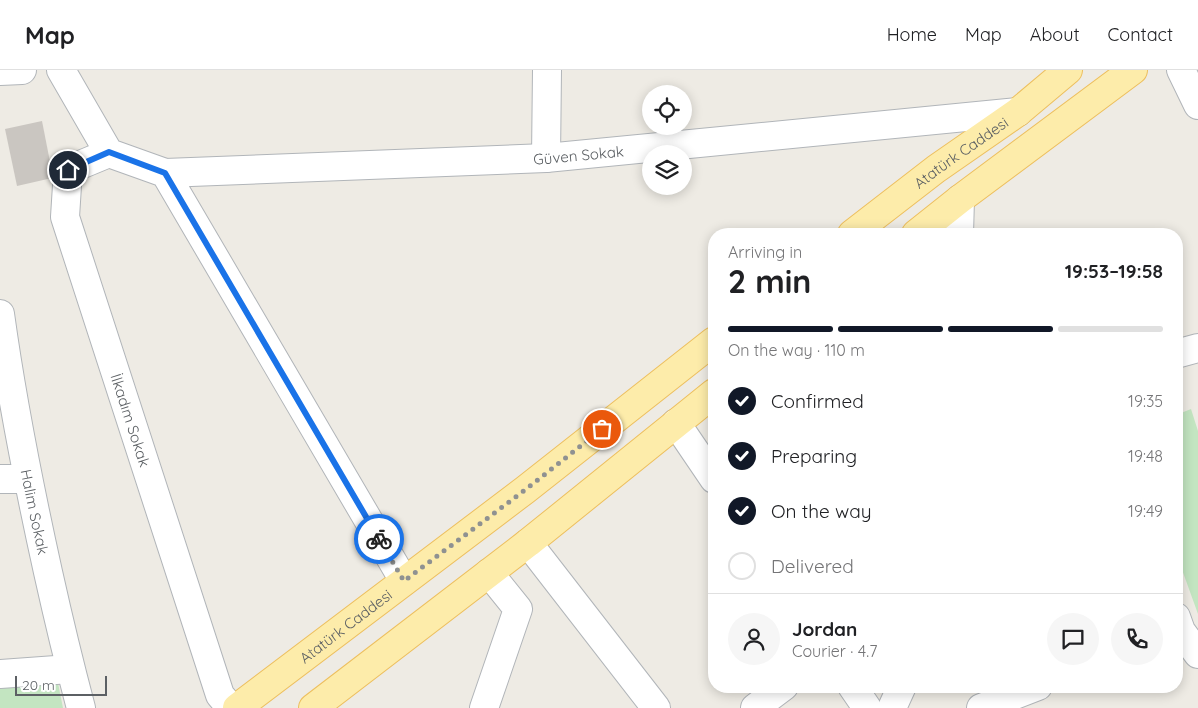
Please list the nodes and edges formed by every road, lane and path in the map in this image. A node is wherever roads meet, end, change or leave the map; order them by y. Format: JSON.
{"nodes":[{"id":1,"x":0,"y":70,"type":"edge"},
{"id":2,"x":22,"y":70,"type":"edge"},
{"id":3,"x":60,"y":70,"type":"edge"},
{"id":4,"x":547,"y":70,"type":"edge"},
{"id":5,"x":1068,"y":70,"type":"edge"},
{"id":6,"x":1133,"y":70,"type":"edge"},
{"id":7,"x":1182,"y":70,"type":"edge"},
{"id":8,"x":1198,"y":105,"type":"edge"},
{"id":9,"x":1018,"y":112,"type":"junction"},
{"id":10,"x":109,"y":152,"type":"junction"},
{"id":11,"x":546,"y":158,"type":"junction"},
{"id":12,"x":165,"y":173,"type":"junction"},
{"id":13,"x":960,"y":199,"type":"junction"},
{"id":14,"x":860,"y":228,"type":"edge"},
{"id":15,"x":924,"y":228,"type":"edge"},
{"id":16,"x":959,"y":228,"type":"edge"},
{"id":17,"x":0,"y":314,"type":"edge"},
{"id":18,"x":708,"y":346,"type":"edge"},
{"id":19,"x":1198,"y":348,"type":"edge"},
{"id":20,"x":1183,"y":352,"type":"edge"},
{"id":21,"x":4,"y":381,"type":"edge"},
{"id":22,"x":708,"y":398,"type":"edge"},
{"id":23,"x":676,"y":423,"type":"junction"},
{"id":24,"x":708,"y":471,"type":"edge"},
{"id":25,"x":0,"y":479,"type":"edge"},
{"id":26,"x":27,"y":479,"type":"junction"},
{"id":27,"x":528,"y":543,"type":"junction"},
{"id":28,"x":489,"y":573,"type":"junction"},
{"id":29,"x":404,"y":581,"type":"junction"},
{"id":30,"x":1183,"y":634,"type":"edge"},
{"id":31,"x":1198,"y":654,"type":"edge"},
{"id":32,"x":70,"y":670,"type":"junction"},
{"id":33,"x":0,"y":674,"type":"edge"},
{"id":34,"x":775,"y":693,"type":"edge"},
{"id":35,"x":857,"y":693,"type":"edge"},
{"id":36,"x":899,"y":693,"type":"edge"},
{"id":37,"x":1020,"y":693,"type":"edge"},
{"id":38,"x":81,"y":708,"type":"edge"},
{"id":39,"x":230,"y":708,"type":"edge"},
{"id":40,"x":237,"y":708,"type":"edge"},
{"id":41,"x":313,"y":708,"type":"edge"},
{"id":42,"x":484,"y":708,"type":"edge"},
{"id":43,"x":656,"y":708,"type":"edge"},
{"id":44,"x":755,"y":708,"type":"edge"},
{"id":45,"x":867,"y":708,"type":"edge"},
{"id":46,"x":892,"y":708,"type":"edge"},
{"id":47,"x":981,"y":708,"type":"edge"}],
"edges":[{"from":1,"to":2,"type":"street"},
{"from":3,"to":10,"type":"street"},
{"from":4,"to":11,"type":"street"},
{"from":5,"to":9,"type":"main road","name":"Atatürk Caddesi"},
{"from":6,"to":13,"type":"main road"},
{"from":7,"to":8,"type":"street"},
{"from":9,"to":11,"type":"street","name":"Güven Sokak"},
{"from":9,"to":14,"type":"main road","name":"Atatürk Caddesi"},
{"from":10,"to":12,"type":"street"},
{"from":10,"to":39,"type":"street","name":"İlkadım Sokak"},
{"from":11,"to":12,"type":"street","name":"Güven Sokak"},
{"from":12,"to":29,"type":"street"},
{"from":13,"to":15,"type":"main road"},
{"from":13,"to":16,"type":"street"},
{"from":17,"to":21,"type":"street","name":"Halim Sokak"},
{"from":18,"to":29,"type":"main road","name":"Atatürk Caddesi"},
{"from":19,"to":20,"type":"street"},
{"from":21,"to":26,"type":"street","name":"Halim Sokak"},
{"from":22,"to":23,"type":"main road"},
{"from":23,"to":24,"type":"street"},
{"from":23,"to":27,"type":"main road"},
{"from":25,"to":26,"type":"street"},
{"from":26,"to":32,"type":"street","name":"Halim Sokak"},
{"from":27,"to":28,"type":"main road"},
{"from":27,"to":43,"type":"street"},
{"from":28,"to":41,"type":"main road"},
{"from":28,"to":42,"type":"street"},
{"from":29,"to":40,"type":"main road","name":"Atatürk Caddesi"},
{"from":30,"to":31,"type":"street"},
{"from":32,"to":33,"type":"street"},
{"from":32,"to":38,"type":"street","name":"Halim Sokak"},
{"from":34,"to":44,"type":"street"},
{"from":35,"to":45,"type":"street"},
{"from":36,"to":46,"type":"street"},
{"from":37,"to":47,"type":"street"}]}
